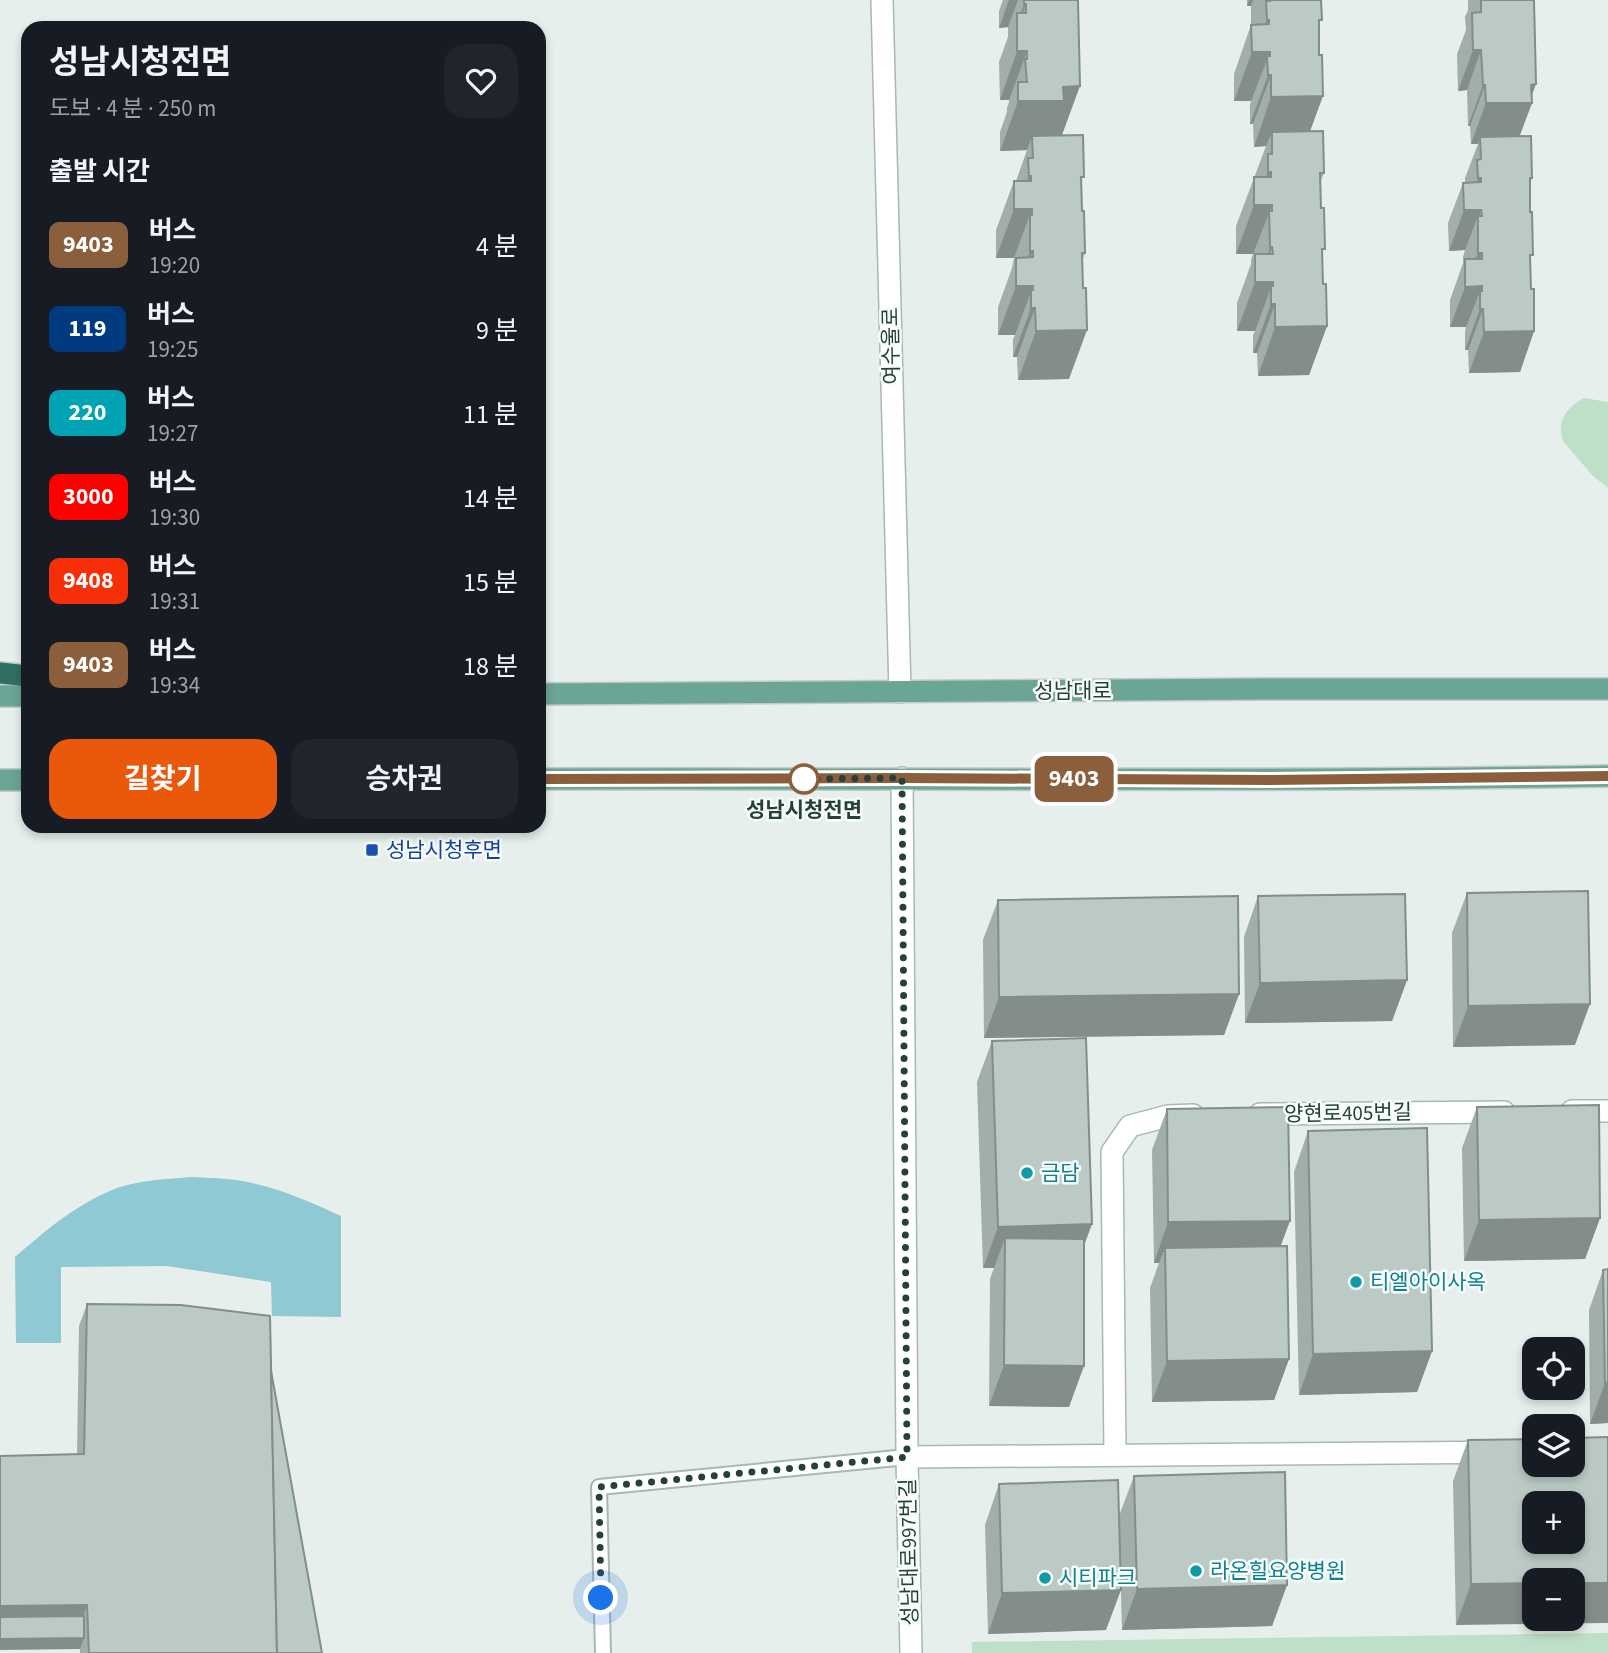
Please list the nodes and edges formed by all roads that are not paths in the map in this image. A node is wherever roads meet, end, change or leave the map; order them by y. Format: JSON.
{"nodes":[{"id":1,"x":882,"y":0,"type":"edge"},
{"id":2,"x":0,"y":673,"type":"edge"},
{"id":3,"x":21,"y":676,"type":"edge"},
{"id":4,"x":1608,"y":690,"type":"edge"},
{"id":5,"x":900,"y":692,"type":"junction"},
{"id":6,"x":546,"y":694,"type":"edge"},
{"id":7,"x":0,"y":696,"type":"edge"},
{"id":8,"x":21,"y":696,"type":"edge"},
{"id":9,"x":1608,"y":776,"type":"edge"},
{"id":10,"x":902,"y":778,"type":"junction"},
{"id":11,"x":546,"y":779,"type":"edge"},
{"id":12,"x":0,"y":780,"type":"edge"},
{"id":13,"x":21,"y":780,"type":"edge"},
{"id":14,"x":1554,"y":1111,"type":"edge"},
{"id":15,"x":1608,"y":1111,"type":"edge"},
{"id":16,"x":1527,"y":1112,"type":"edge"},
{"id":17,"x":1209,"y":1115,"type":"edge"},
{"id":18,"x":1237,"y":1115,"type":"edge"},
{"id":19,"x":1522,"y":1452,"type":"edge"},
{"id":20,"x":1115,"y":1455,"type":"junction"},
{"id":21,"x":907,"y":1457,"type":"junction"},
{"id":22,"x":603,"y":1653,"type":"edge"},
{"id":23,"x":911,"y":1653,"type":"edge"}],
"edges":[{"from":1,"to":5,"type":"street","name":"여수울로"},
{"from":2,"to":3,"type":"highway"},
{"from":4,"to":5,"type":"main road","name":"성남대로"},
{"from":5,"to":6,"type":"main road","name":"성남대로"},
{"from":7,"to":8,"type":"main road"},
{"from":9,"to":10,"type":"main road"},
{"from":10,"to":11,"type":"main road"},
{"from":10,"to":21,"type":"street","name":"성남대로997번길"},
{"from":12,"to":13,"type":"main road"},
{"from":14,"to":15,"type":"street"},
{"from":16,"to":18,"type":"street","name":"양현로405번길"},
{"from":17,"to":20,"type":"street"},
{"from":19,"to":20,"type":"street"},
{"from":20,"to":21,"type":"street"},
{"from":21,"to":22,"type":"lane"},
{"from":21,"to":23,"type":"street","name":"성남대로997번길"}]}
